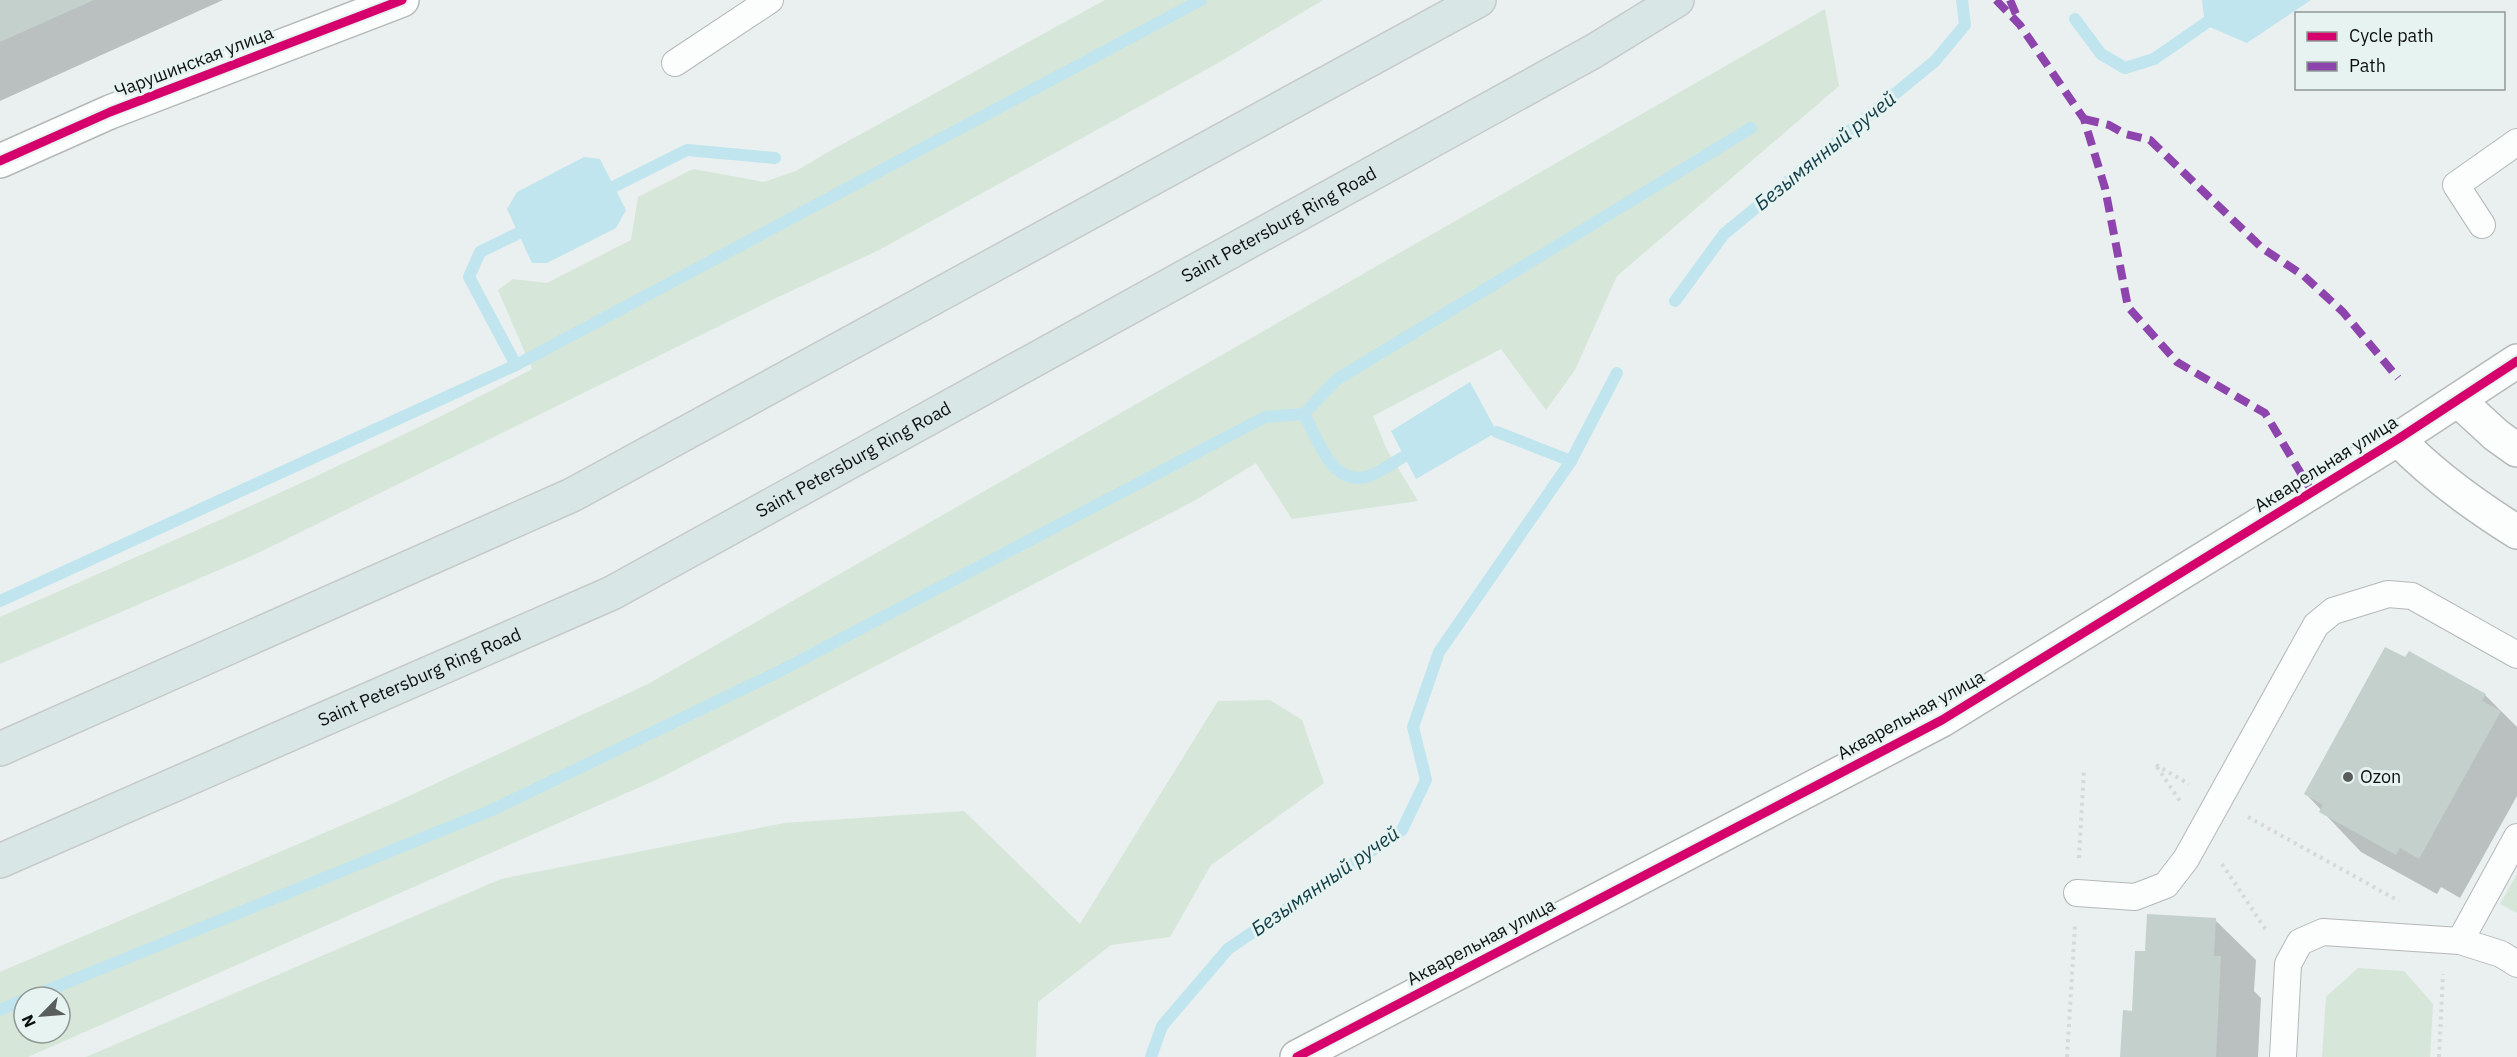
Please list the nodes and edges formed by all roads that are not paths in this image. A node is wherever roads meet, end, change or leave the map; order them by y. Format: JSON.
{"nodes":[{"id":1,"x":402,"y":0,"type":"edge"},
{"id":2,"x":770,"y":0,"type":"edge"},
{"id":3,"x":1479,"y":0,"type":"edge"},
{"id":4,"x":1677,"y":0,"type":"edge"},
{"id":5,"x":367,"y":7,"type":"edge"},
{"id":6,"x":675,"y":63,"type":"dead end"},
{"id":7,"x":2517,"y":142,"type":"edge"},
{"id":8,"x":0,"y":161,"type":"edge"},
{"id":9,"x":2482,"y":225,"type":"dead end"},
{"id":10,"x":2517,"y":361,"type":"edge"},
{"id":11,"x":2458,"y":400,"type":"junction"},
{"id":12,"x":2398,"y":439,"type":"junction"},
{"id":13,"x":2517,"y":450,"type":"edge"},
{"id":14,"x":2517,"y":532,"type":"edge"},
{"id":15,"x":2517,"y":655,"type":"edge"},
{"id":16,"x":0,"y":748,"type":"edge"},
{"id":17,"x":2517,"y":837,"type":"edge"},
{"id":18,"x":0,"y":861,"type":"edge"},
{"id":19,"x":2077,"y":893,"type":"dead end"},
{"id":20,"x":2452,"y":940,"type":"junction"},
{"id":21,"x":2517,"y":964,"type":"edge"},
{"id":22,"x":1308,"y":1054,"type":"edge"},
{"id":23,"x":2283,"y":1057,"type":"edge"}],
"edges":[{"from":1,"to":5,"type":"street","name":"Чарушинская улица"},
{"from":2,"to":6,"type":"lane"},
{"from":3,"to":16,"type":"highway"},
{"from":4,"to":18,"type":"highway","name":"Saint Petersburg Ring Road"},
{"from":5,"to":8,"type":"street","name":"Чарушинская улица"},
{"from":7,"to":9,"type":"lane"},
{"from":10,"to":11,"type":"street","name":"Акварельная улица"},
{"from":11,"to":12,"type":"street","name":"Акварельная улица"},
{"from":11,"to":13,"type":"street"},
{"from":12,"to":14,"type":"street"},
{"from":12,"to":22,"type":"street","name":"Акварельная улица"},
{"from":15,"to":19,"type":"lane"},
{"from":17,"to":20,"type":"lane"},
{"from":20,"to":21,"type":"lane"},
{"from":20,"to":23,"type":"lane"}]}
